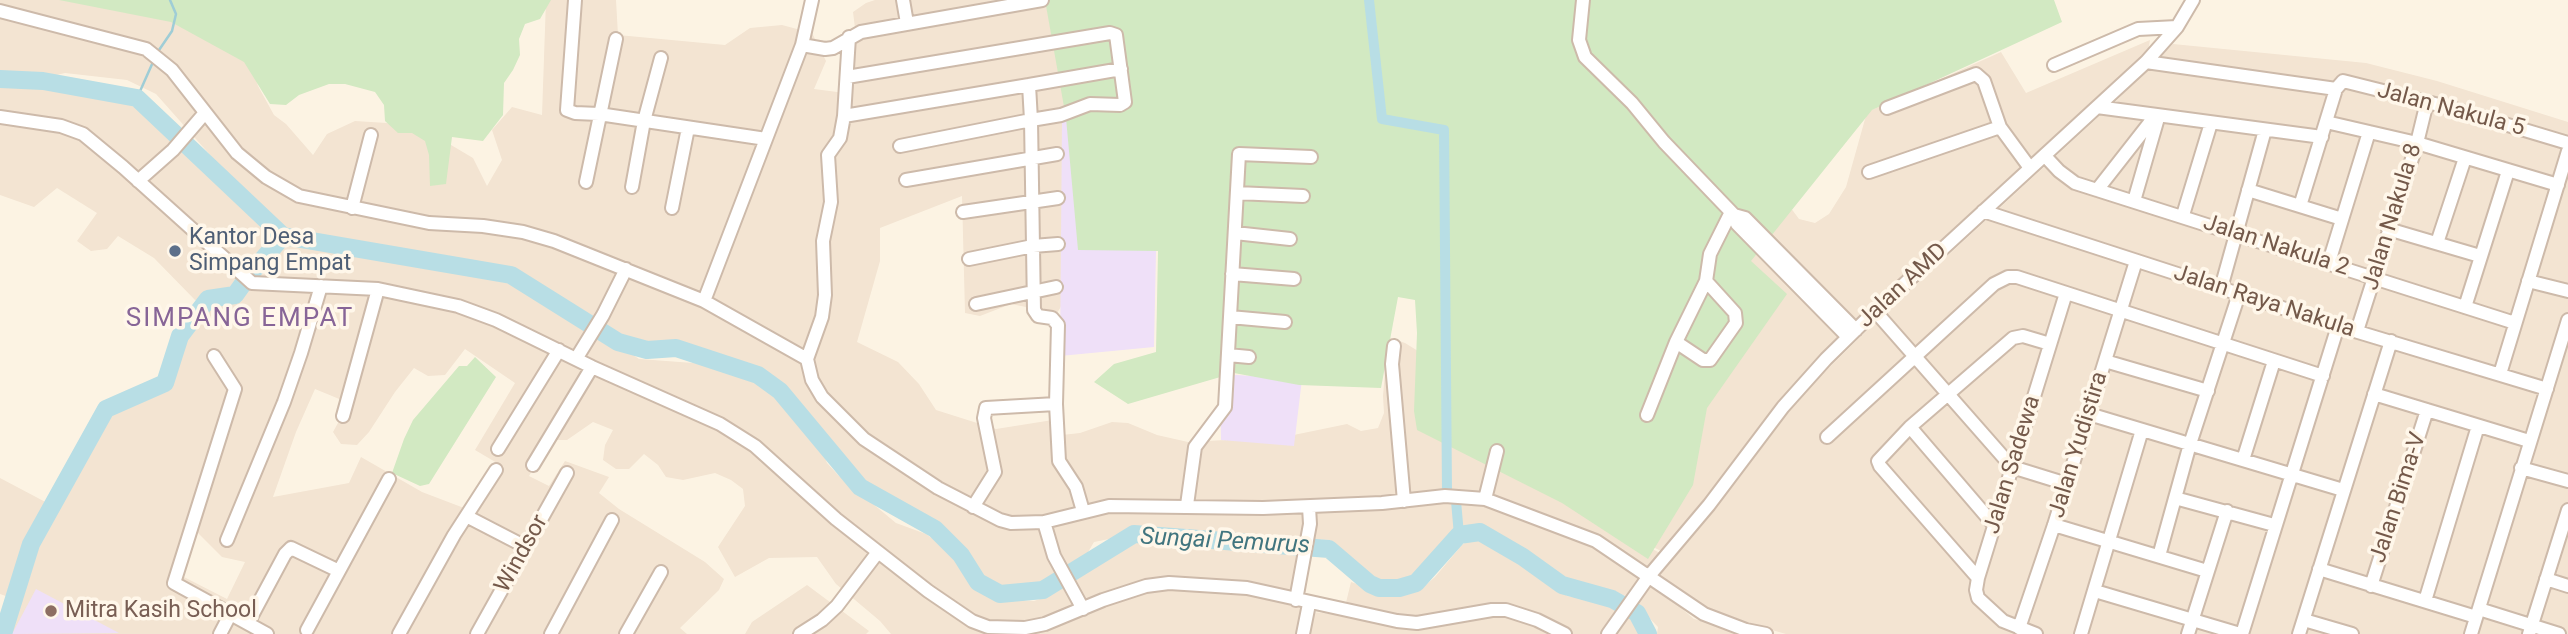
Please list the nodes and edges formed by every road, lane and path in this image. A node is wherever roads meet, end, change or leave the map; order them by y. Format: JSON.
{"nodes":[{"id":1,"x":575,"y":0,"type":"edge"},
{"id":2,"x":812,"y":0,"type":"edge"},
{"id":3,"x":903,"y":0,"type":"edge"},
{"id":4,"x":1042,"y":0,"type":"edge"},
{"id":5,"x":1583,"y":0,"type":"edge"},
{"id":6,"x":2193,"y":0,"type":"edge"},
{"id":7,"x":0,"y":11,"type":"edge"},
{"id":8,"x":906,"y":23,"type":"junction"},
{"id":9,"x":2177,"y":27,"type":"junction"},
{"id":10,"x":616,"y":39,"type":"dead end"},
{"id":11,"x":844,"y":41,"type":"junction"},
{"id":12,"x":802,"y":45,"type":"junction"},
{"id":13,"x":661,"y":58,"type":"dead end"},
{"id":14,"x":2146,"y":62,"type":"junction"},
{"id":15,"x":2054,"y":65,"type":"dead end"},
{"id":16,"x":1121,"y":69,"type":"junction"},
{"id":17,"x":847,"y":78,"type":"junction"},
{"id":18,"x":1029,"y":85,"type":"junction"},
{"id":19,"x":2336,"y":89,"type":"junction"},
{"id":20,"x":2427,"y":102,"type":"junction"},
{"id":21,"x":2097,"y":107,"type":"junction"},
{"id":22,"x":1887,"y":108,"type":"dead end"},
{"id":23,"x":204,"y":114,"type":"junction"},
{"id":24,"x":599,"y":114,"type":"junction"},
{"id":25,"x":844,"y":116,"type":"junction"},
{"id":26,"x":0,"y":117,"type":"edge"},
{"id":27,"x":2157,"y":117,"type":"junction"},
{"id":28,"x":1031,"y":120,"type":"junction"},
{"id":29,"x":644,"y":121,"type":"junction"},
{"id":30,"x":2326,"y":122,"type":"junction"},
{"id":31,"x":2211,"y":124,"type":"junction"},
{"id":32,"x":2000,"y":127,"type":"junction"},
{"id":33,"x":688,"y":128,"type":"junction"},
{"id":34,"x":2265,"y":130,"type":"junction"},
{"id":35,"x":2370,"y":132,"type":"junction"},
{"id":36,"x":371,"y":135,"type":"dead end"},
{"id":37,"x":2322,"y":137,"type":"junction"},
{"id":38,"x":766,"y":139,"type":"junction"},
{"id":39,"x":2417,"y":143,"type":"junction"},
{"id":40,"x":2568,"y":143,"type":"edge"},
{"id":41,"x":901,"y":146,"type":"dead end"},
{"id":42,"x":2568,"y":151,"type":"edge"},
{"id":43,"x":1057,"y":154,"type":"dead end"},
{"id":44,"x":2045,"y":156,"type":"junction"},
{"id":45,"x":1311,"y":157,"type":"dead end"},
{"id":46,"x":1031,"y":158,"type":"junction"},
{"id":47,"x":2465,"y":158,"type":"junction"},
{"id":48,"x":2030,"y":168,"type":"junction"},
{"id":49,"x":2508,"y":171,"type":"junction"},
{"id":50,"x":1870,"y":172,"type":"dead end"},
{"id":51,"x":906,"y":180,"type":"dead end"},
{"id":52,"x":138,"y":181,"type":"junction"},
{"id":53,"x":586,"y":182,"type":"dead end"},
{"id":54,"x":2557,"y":185,"type":"junction"},
{"id":55,"x":632,"y":187,"type":"dead end"},
{"id":56,"x":2097,"y":190,"type":"junction"},
{"id":57,"x":2248,"y":190,"type":"junction"},
{"id":58,"x":1237,"y":193,"type":"junction"},
{"id":59,"x":1303,"y":196,"type":"dead end"},
{"id":60,"x":1058,"y":198,"type":"dead end"},
{"id":61,"x":1032,"y":201,"type":"junction"},
{"id":62,"x":2134,"y":201,"type":"junction"},
{"id":63,"x":2300,"y":206,"type":"junction"},
{"id":64,"x":352,"y":208,"type":"junction"},
{"id":65,"x":672,"y":208,"type":"dead end"},
{"id":66,"x":1983,"y":211,"type":"junction"},
{"id":67,"x":963,"y":212,"type":"dead end"},
{"id":68,"x":1733,"y":213,"type":"junction"},
{"id":69,"x":2183,"y":215,"type":"junction"},
{"id":70,"x":2342,"y":219,"type":"junction"},
{"id":71,"x":2388,"y":229,"type":"junction"},
{"id":72,"x":2237,"y":232,"type":"junction"},
{"id":73,"x":1234,"y":233,"type":"junction"},
{"id":74,"x":1290,"y":239,"type":"dead end"},
{"id":75,"x":2437,"y":243,"type":"junction"},
{"id":76,"x":1058,"y":244,"type":"dead end"},
{"id":77,"x":1033,"y":246,"type":"junction"},
{"id":78,"x":2480,"y":256,"type":"junction"},
{"id":79,"x":970,"y":258,"type":"dead end"},
{"id":80,"x":2136,"y":261,"type":"junction"},
{"id":81,"x":2329,"y":262,"type":"junction"},
{"id":82,"x":626,"y":269,"type":"junction"},
{"id":83,"x":1232,"y":274,"type":"junction"},
{"id":84,"x":2374,"y":278,"type":"junction"},
{"id":85,"x":1294,"y":279,"type":"dead end"},
{"id":86,"x":1706,"y":281,"type":"junction"},
{"id":87,"x":2528,"y":281,"type":"junction"},
{"id":88,"x":321,"y":286,"type":"junction"},
{"id":89,"x":1056,"y":287,"type":"dead end"},
{"id":90,"x":2221,"y":288,"type":"junction"},
{"id":91,"x":378,"y":289,"type":"junction"},
{"id":92,"x":1033,"y":291,"type":"junction"},
{"id":93,"x":2568,"y":291,"type":"edge"},
{"id":94,"x":2066,"y":293,"type":"junction"},
{"id":95,"x":2239,"y":294,"type":"junction"},
{"id":96,"x":704,"y":301,"type":"junction"},
{"id":97,"x":976,"y":304,"type":"dead end"},
{"id":98,"x":2465,"y":307,"type":"junction"},
{"id":99,"x":1875,"y":311,"type":"junction"},
{"id":100,"x":2121,"y":312,"type":"junction"},
{"id":101,"x":1230,"y":317,"type":"junction"},
{"id":102,"x":1286,"y":322,"type":"dead end"},
{"id":103,"x":2515,"y":323,"type":"junction"},
{"id":104,"x":2338,"y":326,"type":"junction"},
{"id":105,"x":2567,"y":326,"type":"edge"},
{"id":106,"x":2357,"y":331,"type":"junction"},
{"id":107,"x":1852,"y":333,"type":"junction"},
{"id":108,"x":2391,"y":341,"type":"junction"},
{"id":109,"x":1676,"y":342,"type":"junction"},
{"id":110,"x":2050,"y":344,"type":"junction"},
{"id":111,"x":1394,"y":346,"type":"dead end"},
{"id":112,"x":2223,"y":346,"type":"junction"},
{"id":113,"x":559,"y":350,"type":"junction"},
{"id":114,"x":1228,"y":355,"type":"junction"},
{"id":115,"x":214,"y":356,"type":"dead end"},
{"id":116,"x":1249,"y":357,"type":"dead end"},
{"id":117,"x":1915,"y":358,"type":"junction"},
{"id":118,"x":576,"y":359,"type":"junction"},
{"id":119,"x":807,"y":359,"type":"junction"},
{"id":120,"x":2105,"y":361,"type":"junction"},
{"id":121,"x":2274,"y":361,"type":"junction"},
{"id":122,"x":592,"y":367,"type":"junction"},
{"id":123,"x":2500,"y":374,"type":"junction"},
{"id":124,"x":2323,"y":376,"type":"junction"},
{"id":125,"x":2547,"y":388,"type":"junction"},
{"id":126,"x":2208,"y":391,"type":"junction"},
{"id":127,"x":1947,"y":394,"type":"junction"},
{"id":128,"x":2374,"y":394,"type":"junction"},
{"id":129,"x":1056,"y":404,"type":"junction"},
{"id":130,"x":2427,"y":410,"type":"junction"},
{"id":131,"x":2089,"y":414,"type":"junction"},
{"id":132,"x":1647,"y":415,"type":"dead end"},
{"id":133,"x":343,"y":416,"type":"dead end"},
{"id":134,"x":2478,"y":426,"type":"junction"},
{"id":135,"x":1910,"y":427,"type":"junction"},
{"id":136,"x":2142,"y":430,"type":"junction"},
{"id":137,"x":1827,"y":437,"type":"dead end"},
{"id":138,"x":2529,"y":441,"type":"junction"},
{"id":139,"x":2190,"y":444,"type":"junction"},
{"id":140,"x":498,"y":449,"type":"dead end"},
{"id":141,"x":1497,"y":451,"type":"dead end"},
{"id":142,"x":2243,"y":460,"type":"junction"},
{"id":143,"x":533,"y":465,"type":"dead end"},
{"id":144,"x":2012,"y":467,"type":"junction"},
{"id":145,"x":2521,"y":468,"type":"junction"},
{"id":146,"x":496,"y":470,"type":"dead end"},
{"id":147,"x":567,"y":473,"type":"dead end"},
{"id":148,"x":2291,"y":475,"type":"junction"},
{"id":149,"x":390,"y":479,"type":"dead end"},
{"id":150,"x":2568,"y":481,"type":"edge"},
{"id":151,"x":2067,"y":484,"type":"junction"},
{"id":152,"x":2343,"y":490,"type":"junction"},
{"id":153,"x":2175,"y":498,"type":"junction"},
{"id":154,"x":1485,"y":499,"type":"junction"},
{"id":155,"x":1404,"y":501,"type":"junction"},
{"id":156,"x":1187,"y":505,"type":"junction"},
{"id":157,"x":973,"y":507,"type":"junction"},
{"id":158,"x":1309,"y":507,"type":"junction"},
{"id":159,"x":2568,"y":510,"type":"edge"},
{"id":160,"x":1083,"y":511,"type":"junction"},
{"id":161,"x":2227,"y":511,"type":"junction"},
{"id":162,"x":468,"y":517,"type":"junction"},
{"id":163,"x":612,"y":520,"type":"dead end"},
{"id":164,"x":1044,"y":522,"type":"junction"},
{"id":165,"x":1994,"y":525,"type":"junction"},
{"id":166,"x":2054,"y":525,"type":"junction"},
{"id":167,"x":2274,"y":525,"type":"junction"},
{"id":168,"x":2565,"y":532,"type":"edge"},
{"id":169,"x":227,"y":540,"type":"dead end"},
{"id":170,"x":2108,"y":541,"type":"junction"},
{"id":171,"x":526,"y":547,"type":"junction"},
{"id":172,"x":877,"y":552,"type":"junction"},
{"id":173,"x":2159,"y":556,"type":"junction"},
{"id":174,"x":2319,"y":569,"type":"junction"},
{"id":175,"x":339,"y":571,"type":"junction"},
{"id":176,"x":2207,"y":571,"type":"junction"},
{"id":177,"x":661,"y":572,"type":"dead end"},
{"id":178,"x":1649,"y":576,"type":"junction"},
{"id":179,"x":1978,"y":578,"type":"junction"},
{"id":180,"x":2546,"y":579,"type":"junction"},
{"id":181,"x":2371,"y":586,"type":"junction"},
{"id":182,"x":2568,"y":586,"type":"edge"},
{"id":183,"x":2095,"y":591,"type":"junction"},
{"id":184,"x":2425,"y":601,"type":"junction"},
{"id":185,"x":1302,"y":602,"type":"junction"},
{"id":186,"x":1083,"y":609,"type":"junction"},
{"id":187,"x":231,"y":613,"type":"junction"},
{"id":188,"x":2477,"y":613,"type":"junction"},
{"id":189,"x":2304,"y":620,"type":"junction"},
{"id":190,"x":972,"y":621,"type":"junction"},
{"id":191,"x":2193,"y":621,"type":"junction"},
{"id":192,"x":248,"y":623,"type":"junction"},
{"id":193,"x":1418,"y":628,"type":"edge"},
{"id":194,"x":1729,"y":629,"type":"edge"},
{"id":195,"x":2010,"y":629,"type":"edge"},
{"id":196,"x":307,"y":630,"type":"dead end"},
{"id":197,"x":2530,"y":630,"type":"edge"},
{"id":198,"x":986,"y":631,"type":"edge"},
{"id":199,"x":220,"y":634,"type":"edge"},
{"id":200,"x":267,"y":634,"type":"edge"},
{"id":201,"x":399,"y":634,"type":"edge"},
{"id":202,"x":477,"y":634,"type":"edge"},
{"id":203,"x":551,"y":634,"type":"edge"},
{"id":204,"x":626,"y":634,"type":"edge"},
{"id":205,"x":800,"y":634,"type":"edge"},
{"id":206,"x":966,"y":634,"type":"edge"},
{"id":207,"x":1303,"y":634,"type":"edge"},
{"id":208,"x":1564,"y":634,"type":"edge"},
{"id":209,"x":1608,"y":634,"type":"edge"},
{"id":210,"x":1766,"y":634,"type":"edge"},
{"id":211,"x":2036,"y":634,"type":"edge"},
{"id":212,"x":2081,"y":634,"type":"edge"},
{"id":213,"x":2188,"y":634,"type":"edge"},
{"id":214,"x":2241,"y":634,"type":"edge"},
{"id":215,"x":2299,"y":634,"type":"edge"},
{"id":216,"x":2352,"y":634,"type":"edge"},
{"id":217,"x":2471,"y":634,"type":"edge"},
{"id":218,"x":2558,"y":634,"type":"edge"}],
"edges":[{"from":1,"to":24,"type":"street"},
{"from":2,"to":12,"type":"street"},
{"from":3,"to":8,"type":"street"},
{"from":4,"to":8,"type":"street"},
{"from":5,"to":68,"type":"street"},
{"from":6,"to":9,"type":"street","name":"Jalan AMD"},
{"from":7,"to":23,"type":"street"},
{"from":8,"to":11,"type":"street"},
{"from":9,"to":14,"type":"street","name":"Jalan AMD"},
{"from":9,"to":15,"type":"street"},
{"from":10,"to":24,"type":"street"},
{"from":11,"to":12,"type":"street"},
{"from":11,"to":17,"type":"street"},
{"from":12,"to":38,"type":"street"},
{"from":13,"to":29,"type":"street"},
{"from":14,"to":19,"type":"street"},
{"from":14,"to":21,"type":"street","name":"Jalan AMD"},
{"from":16,"to":17,"type":"street"},
{"from":16,"to":18,"type":"street"},
{"from":16,"to":28,"type":"street"},
{"from":17,"to":25,"type":"street"},
{"from":18,"to":25,"type":"street"},
{"from":18,"to":28,"type":"street"},
{"from":19,"to":20,"type":"street","name":"Jalan Nakula 5"},
{"from":19,"to":30,"type":"street"},
{"from":20,"to":39,"type":"street","name":"Jalan Nakula 8"},
{"from":20,"to":40,"type":"street","name":"Jalan Nakula 5"},
{"from":21,"to":27,"type":"street"},
{"from":21,"to":44,"type":"street","name":"Jalan AMD"},
{"from":22,"to":32,"type":"street"},
{"from":23,"to":52,"type":"street"},
{"from":23,"to":64,"type":"street"},
{"from":24,"to":29,"type":"street"},
{"from":24,"to":53,"type":"street"},
{"from":25,"to":119,"type":"street"},
{"from":26,"to":52,"type":"street"},
{"from":27,"to":31,"type":"street"},
{"from":27,"to":56,"type":"street"},
{"from":27,"to":62,"type":"street"},
{"from":28,"to":41,"type":"street"},
{"from":28,"to":46,"type":"street"},
{"from":29,"to":33,"type":"street"},
{"from":29,"to":55,"type":"street"},
{"from":30,"to":35,"type":"street"},
{"from":30,"to":37,"type":"street"},
{"from":31,"to":34,"type":"street"},
{"from":31,"to":69,"type":"street"},
{"from":32,"to":48,"type":"street"},
{"from":32,"to":50,"type":"street"},
{"from":33,"to":38,"type":"street"},
{"from":33,"to":65,"type":"street"},
{"from":34,"to":37,"type":"street"},
{"from":34,"to":57,"type":"street"},
{"from":35,"to":39,"type":"street"},
{"from":35,"to":70,"type":"street"},
{"from":36,"to":64,"type":"street"},
{"from":37,"to":63,"type":"street"},
{"from":38,"to":96,"type":"street"},
{"from":39,"to":47,"type":"street"},
{"from":39,"to":71,"type":"street","name":"Jalan Nakula 8"},
{"from":42,"to":54,"type":"street"},
{"from":43,"to":46,"type":"street"},
{"from":44,"to":48,"type":"street","name":"Jalan AMD"},
{"from":44,"to":56,"type":"street","name":"Jalan Nakula 2"},
{"from":45,"to":58,"type":"street"},
{"from":46,"to":51,"type":"street"},
{"from":46,"to":61,"type":"street"},
{"from":47,"to":49,"type":"street"},
{"from":47,"to":75,"type":"street"},
{"from":48,"to":66,"type":"street","name":"Jalan AMD"},
{"from":49,"to":54,"type":"street"},
{"from":49,"to":78,"type":"street"},
{"from":52,"to":88,"type":"street"},
{"from":54,"to":87,"type":"street"},
{"from":56,"to":62,"type":"street","name":"Jalan Nakula 2"},
{"from":57,"to":63,"type":"street"},
{"from":57,"to":72,"type":"street"},
{"from":58,"to":59,"type":"street"},
{"from":58,"to":73,"type":"street"},
{"from":60,"to":61,"type":"street"},
{"from":61,"to":67,"type":"street"},
{"from":61,"to":77,"type":"street"},
{"from":62,"to":69,"type":"street","name":"Jalan Nakula 2"},
{"from":63,"to":70,"type":"street"},
{"from":64,"to":82,"type":"street"},
{"from":66,"to":80,"type":"street","name":"Jalan Raya Nakula"},
{"from":66,"to":99,"type":"street","name":"Jalan AMD"},
{"from":68,"to":86,"type":"street"},
{"from":68,"to":107,"type":"street"},
{"from":69,"to":72,"type":"street","name":"Jalan Nakula 2"},
{"from":70,"to":81,"type":"street"},
{"from":71,"to":75,"type":"street"},
{"from":71,"to":84,"type":"street","name":"Jalan Nakula 8"},
{"from":72,"to":81,"type":"street","name":"Jalan Nakula 2"},
{"from":72,"to":90,"type":"street"},
{"from":73,"to":74,"type":"street"},
{"from":73,"to":83,"type":"street"},
{"from":75,"to":78,"type":"street"},
{"from":76,"to":77,"type":"street"},
{"from":77,"to":79,"type":"street"},
{"from":77,"to":92,"type":"street"},
{"from":78,"to":98,"type":"street"},
{"from":80,"to":90,"type":"street","name":"Jalan Raya Nakula"},
{"from":80,"to":100,"type":"street","name":"Jalan Yudistira"},
{"from":81,"to":84,"type":"street","name":"Jalan Nakula 2"},
{"from":82,"to":96,"type":"street"},
{"from":82,"to":118,"type":"street"},
{"from":83,"to":85,"type":"street"},
{"from":83,"to":101,"type":"street"},
{"from":84,"to":98,"type":"street","name":"Jalan Nakula 2"},
{"from":84,"to":106,"type":"street","name":"Jalan Nakula 8"},
{"from":86,"to":109,"type":"street"},
{"from":86,"to":109,"type":"street"},
{"from":87,"to":93,"type":"street"},
{"from":87,"to":103,"type":"street"},
{"from":88,"to":91,"type":"street"},
{"from":88,"to":169,"type":"street"},
{"from":89,"to":92,"type":"street"},
{"from":90,"to":95,"type":"street","name":"Jalan Raya Nakula"},
{"from":91,"to":113,"type":"street"},
{"from":91,"to":133,"type":"street"},
{"from":92,"to":97,"type":"street"},
{"from":92,"to":129,"type":"street"},
{"from":94,"to":100,"type":"street"},
{"from":94,"to":110,"type":"street","name":"Jalan Sadewa"},
{"from":94,"to":117,"type":"street"},
{"from":95,"to":104,"type":"street","name":"Jalan Raya Nakula"},
{"from":95,"to":112,"type":"street"},
{"from":96,"to":119,"type":"street"},
{"from":98,"to":103,"type":"street","name":"Jalan Nakula 2"},
{"from":99,"to":107,"type":"street","name":"Jalan AMD"},
{"from":99,"to":117,"type":"street"},
{"from":100,"to":112,"type":"street"},
{"from":100,"to":120,"type":"street","name":"Jalan Yudistira"},
{"from":101,"to":102,"type":"street"},
{"from":101,"to":114,"type":"street"},
{"from":103,"to":123,"type":"street"},
{"from":104,"to":106,"type":"street","name":"Jalan Raya Nakula"},
{"from":104,"to":124,"type":"street"},
{"from":105,"to":125,"type":"street"},
{"from":106,"to":108,"type":"street","name":"Jalan Raya Nakula"},
{"from":107,"to":178,"type":"street","name":"Jalan AMD"},
{"from":108,"to":123,"type":"street","name":"Jalan Raya Nakula"},
{"from":108,"to":128,"type":"street"},
{"from":109,"to":132,"type":"street"},
{"from":110,"to":127,"type":"street"},
{"from":110,"to":144,"type":"street","name":"Jalan Sadewa"},
{"from":111,"to":155,"type":"street"},
{"from":112,"to":121,"type":"street"},
{"from":112,"to":126,"type":"street"},
{"from":113,"to":118,"type":"street"},
{"from":113,"to":140,"type":"street"},
{"from":114,"to":116,"type":"street"},
{"from":114,"to":156,"type":"street"},
{"from":115,"to":187,"type":"street"},
{"from":117,"to":127,"type":"street"},
{"from":117,"to":137,"type":"street"},
{"from":118,"to":122,"type":"street"},
{"from":119,"to":157,"type":"street"},
{"from":120,"to":126,"type":"street"},
{"from":120,"to":131,"type":"street","name":"Jalan Yudistira"},
{"from":121,"to":124,"type":"street"},
{"from":121,"to":142,"type":"street"},
{"from":122,"to":143,"type":"street"},
{"from":122,"to":172,"type":"street"},
{"from":123,"to":125,"type":"street","name":"Jalan Raya Nakula"},
{"from":124,"to":148,"type":"street"},
{"from":125,"to":138,"type":"street"},
{"from":126,"to":139,"type":"street"},
{"from":127,"to":135,"type":"street"},
{"from":127,"to":144,"type":"street"},
{"from":128,"to":130,"type":"street"},
{"from":128,"to":152,"type":"street"},
{"from":129,"to":157,"type":"street"},
{"from":129,"to":160,"type":"street"},
{"from":130,"to":134,"type":"street"},
{"from":130,"to":181,"type":"street","name":"Jalan Bima-V"},
{"from":131,"to":136,"type":"street"},
{"from":131,"to":151,"type":"street","name":"Jalan Yudistira"},
{"from":134,"to":138,"type":"street"},
{"from":134,"to":184,"type":"street"},
{"from":135,"to":165,"type":"street"},
{"from":135,"to":179,"type":"street"},
{"from":136,"to":139,"type":"street"},
{"from":136,"to":170,"type":"street"},
{"from":138,"to":145,"type":"street"},
{"from":139,"to":142,"type":"street"},
{"from":139,"to":153,"type":"street"},
{"from":141,"to":154,"type":"street"},
{"from":142,"to":148,"type":"street"},
{"from":144,"to":151,"type":"street"},
{"from":144,"to":165,"type":"street","name":"Jalan Sadewa"},
{"from":145,"to":150,"type":"street"},
{"from":145,"to":188,"type":"street"},
{"from":146,"to":162,"type":"street"},
{"from":147,"to":171,"type":"street","name":"Windsor"},
{"from":148,"to":152,"type":"street"},
{"from":148,"to":167,"type":"street"},
{"from":149,"to":175,"type":"street"},
{"from":151,"to":166,"type":"street","name":"Jalan Yudistira"},
{"from":152,"to":174,"type":"street"},
{"from":153,"to":161,"type":"street"},
{"from":153,"to":173,"type":"street"},
{"from":154,"to":155,"type":"street"},
{"from":154,"to":178,"type":"street"},
{"from":155,"to":158,"type":"street"},
{"from":156,"to":158,"type":"street"},
{"from":156,"to":160,"type":"street"},
{"from":157,"to":164,"type":"street"},
{"from":158,"to":185,"type":"street"},
{"from":159,"to":168,"type":"street"},
{"from":160,"to":164,"type":"street"},
{"from":161,"to":167,"type":"street"},
{"from":161,"to":176,"type":"street"},
{"from":162,"to":171,"type":"street"},
{"from":162,"to":201,"type":"street"},
{"from":163,"to":203,"type":"street"},
{"from":164,"to":186,"type":"street"},
{"from":165,"to":179,"type":"street","name":"Jalan Sadewa"},
{"from":166,"to":170,"type":"street"},
{"from":166,"to":195,"type":"street","name":"Jalan Yudistira"},
{"from":167,"to":214,"type":"street"},
{"from":168,"to":180,"type":"street"},
{"from":170,"to":173,"type":"street"},
{"from":170,"to":183,"type":"street"},
{"from":171,"to":202,"type":"street","name":"Windsor"},
{"from":172,"to":190,"type":"street"},
{"from":172,"to":205,"type":"street"},
{"from":173,"to":176,"type":"street"},
{"from":174,"to":181,"type":"street"},
{"from":174,"to":189,"type":"street"},
{"from":175,"to":192,"type":"street"},
{"from":175,"to":196,"type":"street"},
{"from":176,"to":191,"type":"street"},
{"from":177,"to":204,"type":"street"},
{"from":178,"to":194,"type":"street"},
{"from":178,"to":209,"type":"street","name":"Jalan AMD"},
{"from":179,"to":195,"type":"street"},
{"from":180,"to":182,"type":"street"},
{"from":180,"to":197,"type":"street"},
{"from":181,"to":184,"type":"street"},
{"from":183,"to":191,"type":"street"},
{"from":183,"to":212,"type":"street"},
{"from":184,"to":188,"type":"street"},
{"from":185,"to":186,"type":"street"},
{"from":185,"to":193,"type":"street"},
{"from":185,"to":207,"type":"street"},
{"from":186,"to":198,"type":"street"},
{"from":187,"to":192,"type":"street"},
{"from":187,"to":199,"type":"street"},
{"from":188,"to":197,"type":"street"},
{"from":188,"to":217,"type":"street"},
{"from":189,"to":215,"type":"street"},
{"from":189,"to":216,"type":"street"},
{"from":190,"to":198,"type":"street"},
{"from":190,"to":206,"type":"street"},
{"from":191,"to":213,"type":"street"},
{"from":191,"to":214,"type":"street"},
{"from":192,"to":200,"type":"street"},
{"from":193,"to":208,"type":"street"},
{"from":194,"to":210,"type":"street"},
{"from":195,"to":211,"type":"street"},
{"from":197,"to":218,"type":"street"}]}
